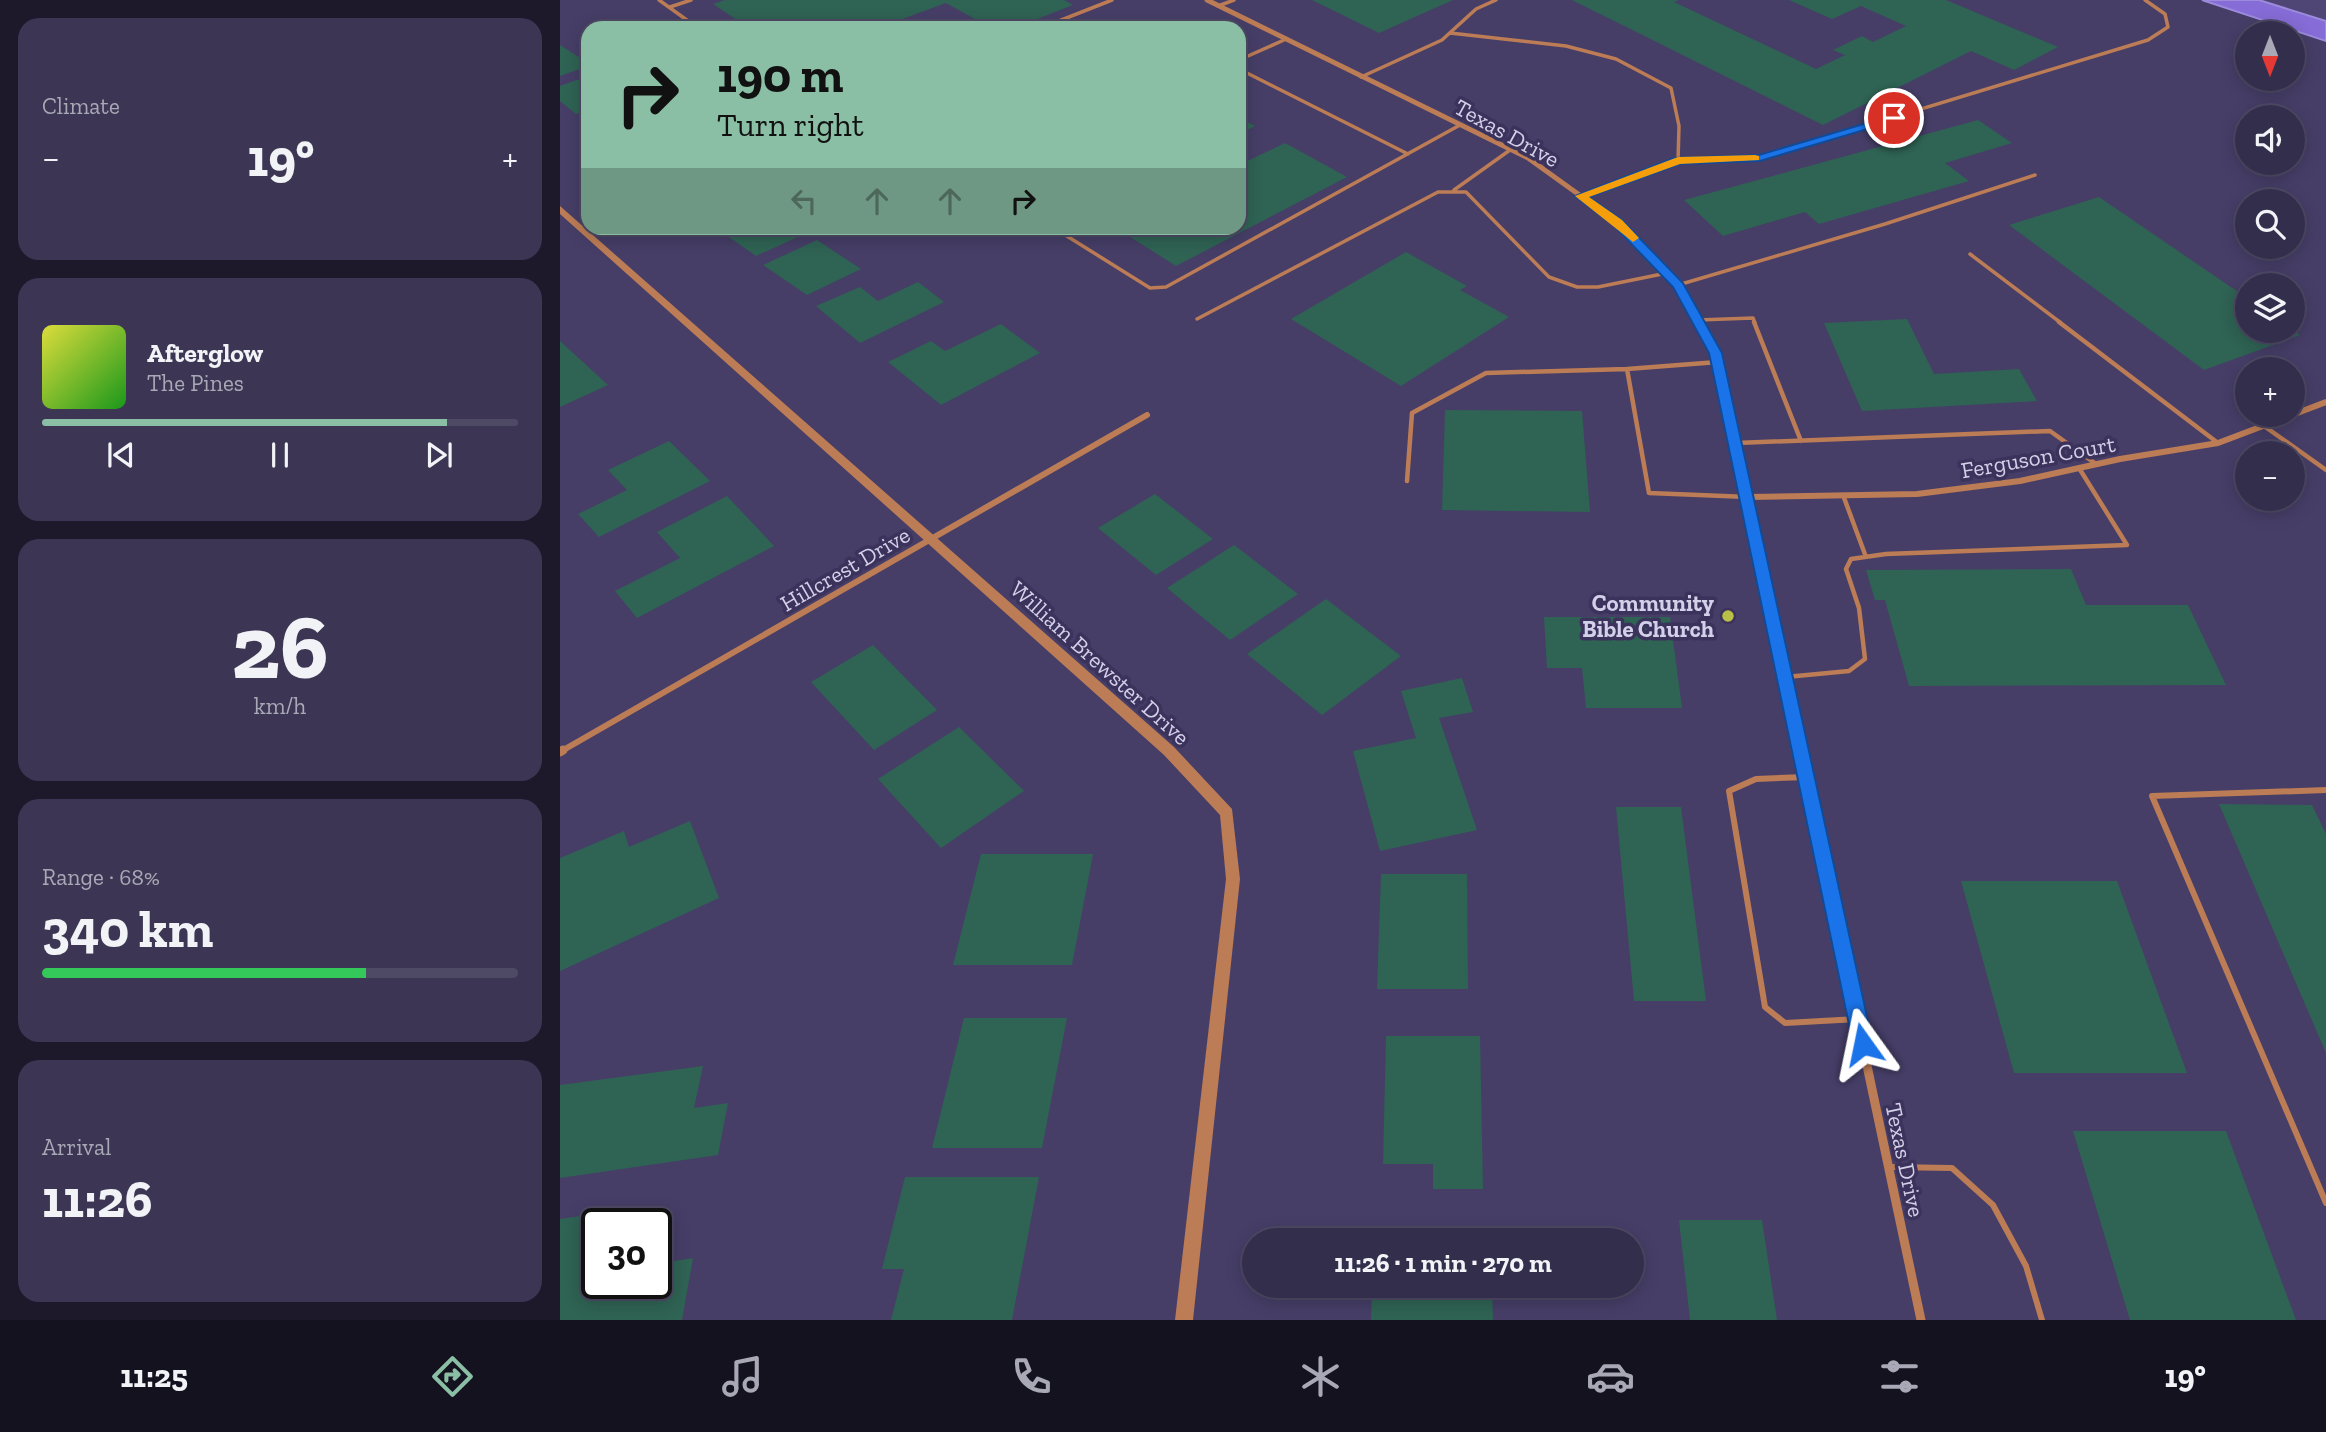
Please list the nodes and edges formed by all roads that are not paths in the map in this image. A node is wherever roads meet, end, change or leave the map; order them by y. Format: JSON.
{"nodes":[{"id":1,"x":660,"y":0,"type":"edge"},
{"id":2,"x":691,"y":0,"type":"edge"},
{"id":3,"x":1109,"y":0,"type":"edge"},
{"id":4,"x":1207,"y":0,"type":"edge"},
{"id":5,"x":1234,"y":0,"type":"edge"},
{"id":6,"x":1496,"y":0,"type":"edge"},
{"id":7,"x":2145,"y":0,"type":"edge"},
{"id":8,"x":1218,"y":6,"type":"junction"},
{"id":9,"x":670,"y":8,"type":"junction"},
{"id":10,"x":688,"y":21,"type":"edge"},
{"id":11,"x":1058,"y":21,"type":"edge"},
{"id":12,"x":1450,"y":33,"type":"junction"},
{"id":13,"x":1284,"y":40,"type":"junction"},
{"id":14,"x":1246,"y":57,"type":"edge"},
{"id":15,"x":1246,"y":73,"type":"edge"},
{"id":16,"x":1361,"y":77,"type":"junction"},
{"id":17,"x":1460,"y":125,"type":"junction"},
{"id":18,"x":1510,"y":150,"type":"junction"},
{"id":19,"x":1408,"y":154,"type":"junction"},
{"id":20,"x":1678,"y":161,"type":"junction"},
{"id":21,"x":2035,"y":175,"type":"dead end"},
{"id":22,"x":1454,"y":190,"type":"junction"},
{"id":23,"x":1581,"y":196,"type":"junction"},
{"id":24,"x":560,"y":209,"type":"edge"},
{"id":25,"x":581,"y":228,"type":"edge"},
{"id":26,"x":589,"y":235,"type":"edge"},
{"id":27,"x":1065,"y":235,"type":"edge"},
{"id":28,"x":1970,"y":254,"type":"dead end"},
{"id":29,"x":1667,"y":273,"type":"junction"},
{"id":30,"x":1678,"y":285,"type":"junction"},
{"id":31,"x":1197,"y":319,"type":"dead end"},
{"id":32,"x":1698,"y":320,"type":"junction"},
{"id":33,"x":1717,"y":362,"type":"junction"},
{"id":34,"x":1627,"y":369,"type":"junction"},
{"id":35,"x":2326,"y":402,"type":"edge"},
{"id":36,"x":2305,"y":410,"type":"edge"},
{"id":37,"x":1147,"y":415,"type":"dead end"},
{"id":38,"x":2261,"y":427,"type":"edge"},
{"id":39,"x":2265,"y":427,"type":"edge"},
{"id":40,"x":1801,"y":441,"type":"junction"},
{"id":41,"x":1736,"y":443,"type":"junction"},
{"id":42,"x":2218,"y":443,"type":"junction"},
{"id":43,"x":2096,"y":464,"type":"junction"},
{"id":44,"x":2079,"y":468,"type":"junction"},
{"id":45,"x":2326,"y":470,"type":"edge"},
{"id":46,"x":1407,"y":481,"type":"dead end"},
{"id":47,"x":1843,"y":495,"type":"junction"},
{"id":48,"x":1748,"y":497,"type":"junction"},
{"id":49,"x":931,"y":540,"type":"junction"},
{"id":50,"x":1866,"y":557,"type":"junction"},
{"id":51,"x":1786,"y":677,"type":"junction"},
{"id":52,"x":560,"y":752,"type":"edge"},
{"id":53,"x":1807,"y":777,"type":"junction"},
{"id":54,"x":2326,"y":790,"type":"edge"},
{"id":55,"x":1858,"y":1019,"type":"junction"},
{"id":56,"x":1889,"y":1167,"type":"junction"},
{"id":57,"x":2326,"y":1203,"type":"edge"},
{"id":58,"x":1184,"y":1320,"type":"edge"},
{"id":59,"x":1921,"y":1320,"type":"edge"},
{"id":60,"x":2042,"y":1320,"type":"edge"}],
"edges":[{"from":1,"to":9,"type":"lane"},
{"from":2,"to":9,"type":"lane"},
{"from":3,"to":11,"type":"lane"},
{"from":4,"to":8,"type":"street","name":"Texas Drive"},
{"from":5,"to":8,"type":"lane"},
{"from":6,"to":12,"type":"lane"},
{"from":7,"to":20,"type":"lane"},
{"from":8,"to":13,"type":"street","name":"Texas Drive"},
{"from":9,"to":10,"type":"lane"},
{"from":12,"to":16,"type":"lane"},
{"from":12,"to":20,"type":"lane"},
{"from":13,"to":14,"type":"lane"},
{"from":13,"to":16,"type":"street","name":"Texas Drive"},
{"from":15,"to":19,"type":"lane"},
{"from":16,"to":17,"type":"street","name":"Texas Drive"},
{"from":17,"to":18,"type":"street","name":"Texas Drive"},
{"from":17,"to":19,"type":"lane"},
{"from":18,"to":22,"type":"lane"},
{"from":18,"to":23,"type":"street","name":"Texas Drive"},
{"from":19,"to":27,"type":"lane"},
{"from":20,"to":23,"type":"lane"},
{"from":21,"to":30,"type":"lane"},
{"from":22,"to":29,"type":"lane"},
{"from":22,"to":31,"type":"lane"},
{"from":23,"to":29,"type":"street","name":"Texas Drive"},
{"from":24,"to":25,"type":"street","name":"William Brewster Drive"},
{"from":26,"to":49,"type":"street","name":"William Brewster Drive"},
{"from":28,"to":42,"type":"lane"},
{"from":29,"to":30,"type":"street","name":"Texas Drive"},
{"from":30,"to":32,"type":"street","name":"Texas Drive"},
{"from":32,"to":33,"type":"street","name":"Texas Drive"},
{"from":32,"to":40,"type":"lane"},
{"from":33,"to":34,"type":"lane"},
{"from":33,"to":41,"type":"street","name":"Texas Drive"},
{"from":34,"to":46,"type":"lane"},
{"from":34,"to":48,"type":"lane"},
{"from":35,"to":36,"type":"street","name":"Ferguson Court"},
{"from":37,"to":49,"type":"street","name":"Hillcrest Drive"},
{"from":38,"to":42,"type":"street","name":"Ferguson Court"},
{"from":39,"to":45,"type":"lane"},
{"from":40,"to":41,"type":"lane"},
{"from":40,"to":43,"type":"lane"},
{"from":41,"to":48,"type":"street","name":"Texas Drive"},
{"from":42,"to":43,"type":"street","name":"Ferguson Court"},
{"from":43,"to":44,"type":"street","name":"Ferguson Court"},
{"from":44,"to":47,"type":"street","name":"Ferguson Court"},
{"from":44,"to":50,"type":"lane"},
{"from":47,"to":48,"type":"street","name":"Ferguson Court"},
{"from":47,"to":50,"type":"lane"},
{"from":48,"to":51,"type":"street","name":"Texas Drive"},
{"from":49,"to":52,"type":"street","name":"Hillcrest Drive"},
{"from":49,"to":58,"type":"street","name":"William Brewster Drive"},
{"from":50,"to":51,"type":"lane"},
{"from":51,"to":53,"type":"street","name":"Texas Drive"},
{"from":53,"to":55,"type":"street","name":"Texas Drive"},
{"from":53,"to":55,"type":"lane"},
{"from":54,"to":57,"type":"lane"},
{"from":55,"to":56,"type":"street","name":"Texas Drive"},
{"from":56,"to":59,"type":"street","name":"Texas Drive"},
{"from":56,"to":60,"type":"lane"}]}
